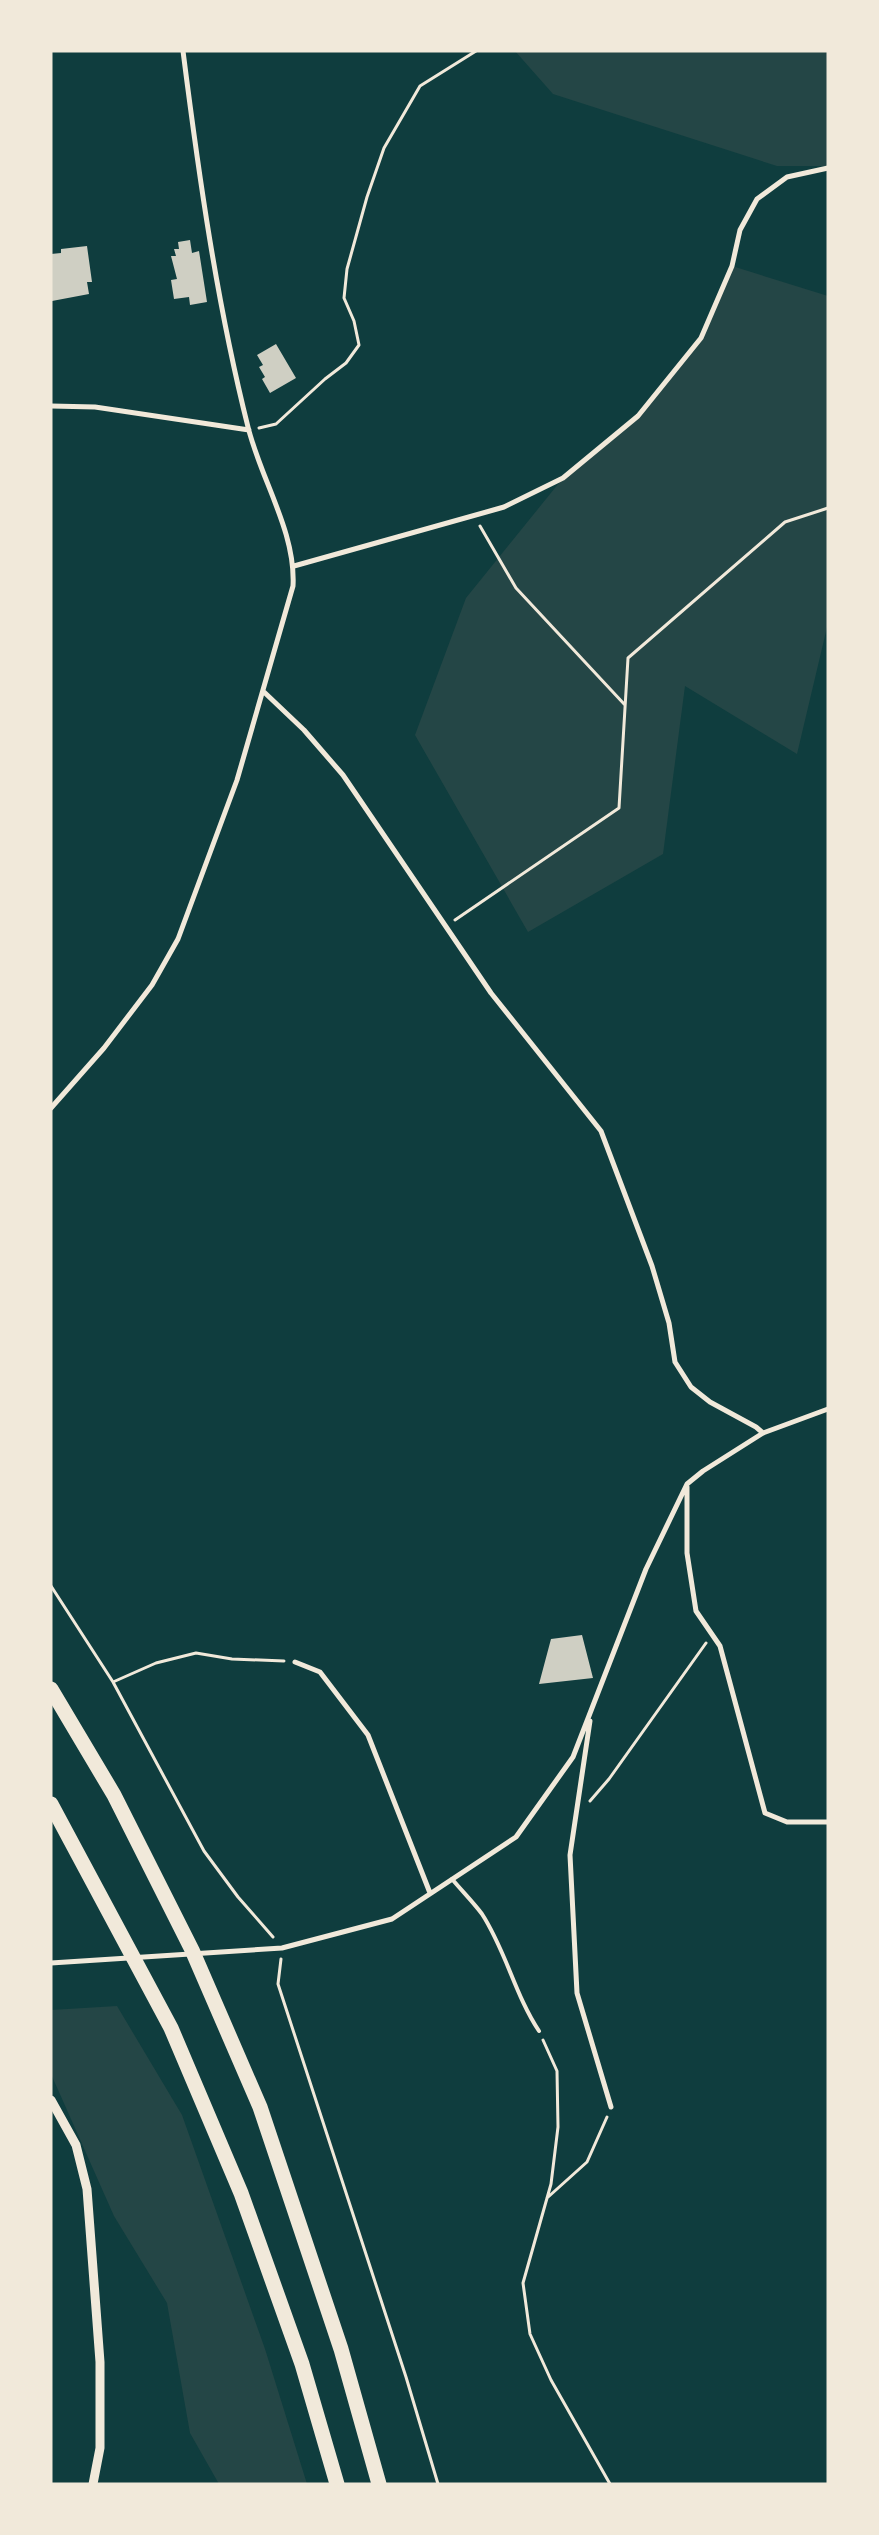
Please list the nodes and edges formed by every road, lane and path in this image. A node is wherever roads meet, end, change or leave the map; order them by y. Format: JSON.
{"nodes":[{"id":1,"x":183,"y":51,"type":"edge"},
{"id":2,"x":476,"y":51,"type":"edge"},
{"id":3,"x":828,"y":168,"type":"edge"},
{"id":4,"x":51,"y":406,"type":"edge"},
{"id":5,"x":249,"y":430,"type":"junction"},
{"id":6,"x":828,"y":508,"type":"edge"},
{"id":7,"x":473,"y":515,"type":"junction"},
{"id":8,"x":294,"y":566,"type":"junction"},
{"id":9,"x":264,"y":692,"type":"junction"},
{"id":10,"x":625,"y":706,"type":"junction"},
{"id":11,"x":447,"y":926,"type":"junction"},
{"id":12,"x":51,"y":1108,"type":"edge"},
{"id":13,"x":828,"y":1409,"type":"edge"},
{"id":14,"x":763,"y":1433,"type":"junction"},
{"id":15,"x":687,"y":1484,"type":"junction"},
{"id":16,"x":51,"y":1586,"type":"edge"},
{"id":17,"x":712,"y":1634,"type":"junction"},
{"id":18,"x":295,"y":1662,"type":"joint"},
{"id":19,"x":113,"y":1682,"type":"junction"},
{"id":20,"x":51,"y":1689,"type":"edge"},
{"id":21,"x":591,"y":1711,"type":"junction"},
{"id":22,"x":51,"y":1804,"type":"edge"},
{"id":23,"x":576,"y":1817,"type":"junction"},
{"id":24,"x":828,"y":1822,"type":"edge"},
{"id":25,"x":452,"y":1879,"type":"junction"},
{"id":26,"x":430,"y":1893,"type":"junction"},
{"id":27,"x":282,"y":1948,"type":"junction"},
{"id":28,"x":51,"y":1963,"type":"edge"},
{"id":29,"x":539,"y":2031,"type":"joint"},
{"id":30,"x":51,"y":2100,"type":"edge"},
{"id":31,"x":611,"y":2107,"type":"joint"},
{"id":32,"x":547,"y":2198,"type":"junction"},
{"id":33,"x":93,"y":2484,"type":"edge"},
{"id":34,"x":338,"y":2484,"type":"edge"},
{"id":35,"x":379,"y":2484,"type":"edge"},
{"id":36,"x":438,"y":2484,"type":"edge"},
{"id":37,"x":610,"y":2484,"type":"edge"}],
"edges":[{"from":1,"to":5,"type":"street"},
{"from":2,"to":5,"type":"path"},
{"from":3,"to":7,"type":"street"},
{"from":4,"to":5,"type":"street"},
{"from":5,"to":8,"type":"street"},
{"from":6,"to":10,"type":"path"},
{"from":7,"to":8,"type":"street"},
{"from":7,"to":10,"type":"path"},
{"from":8,"to":9,"type":"street"},
{"from":9,"to":11,"type":"street"},
{"from":9,"to":12,"type":"street"},
{"from":10,"to":11,"type":"path"},
{"from":11,"to":14,"type":"street"},
{"from":13,"to":14,"type":"street"},
{"from":14,"to":15,"type":"street"},
{"from":15,"to":17,"type":"street"},
{"from":15,"to":21,"type":"street"},
{"from":16,"to":19,"type":"path"},
{"from":17,"to":23,"type":"path"},
{"from":17,"to":24,"type":"street"},
{"from":18,"to":19,"type":"path"},
{"from":18,"to":26,"type":"street"},
{"from":19,"to":27,"type":"path"},
{"from":20,"to":35,"type":"highway"},
{"from":21,"to":23,"type":"street"},
{"from":21,"to":25,"type":"street"},
{"from":22,"to":34,"type":"highway"},
{"from":23,"to":31,"type":"street"},
{"from":25,"to":26,"type":"street"},
{"from":25,"to":29,"type":"lane"},
{"from":26,"to":27,"type":"street"},
{"from":27,"to":28,"type":"street"},
{"from":27,"to":36,"type":"path"},
{"from":29,"to":32,"type":"path"},
{"from":30,"to":33,"type":"street"},
{"from":31,"to":32,"type":"path"},
{"from":32,"to":37,"type":"path"}]}
